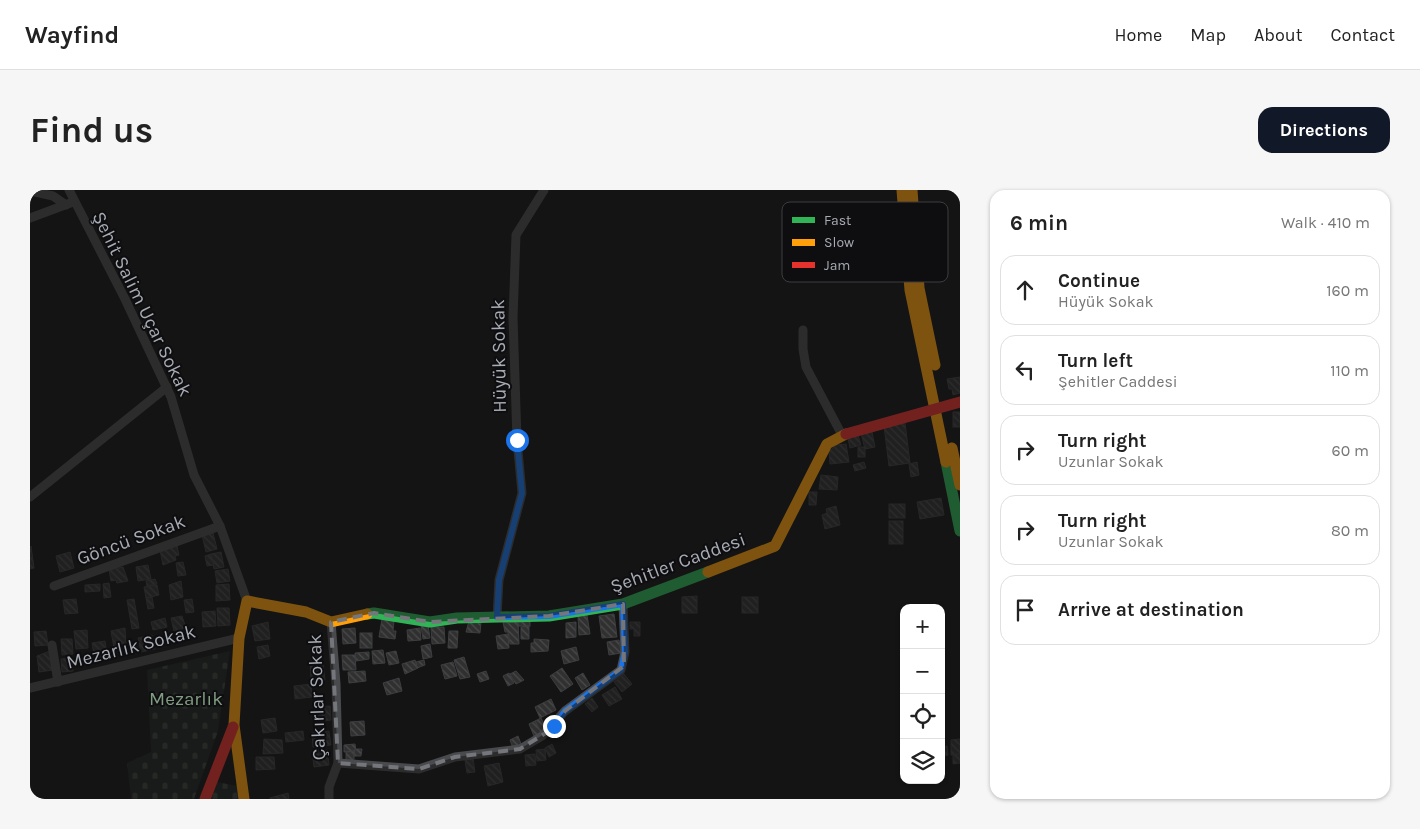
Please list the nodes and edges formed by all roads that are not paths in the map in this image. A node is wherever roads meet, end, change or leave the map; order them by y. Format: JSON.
{"nodes":[{"id":1,"x":69,"y":190,"type":"edge"},
{"id":2,"x":544,"y":190,"type":"edge"},
{"id":3,"x":30,"y":191,"type":"edge"},
{"id":4,"x":70,"y":204,"type":"junction"},
{"id":5,"x":30,"y":218,"type":"edge"},
{"id":6,"x":909,"y":282,"type":"edge"},
{"id":7,"x":919,"y":282,"type":"edge"},
{"id":8,"x":803,"y":330,"type":"dead end"},
{"id":9,"x":167,"y":387,"type":"junction"},
{"id":10,"x":960,"y":402,"type":"edge"},
{"id":11,"x":940,"y":406,"type":"junction"},
{"id":12,"x":842,"y":435,"type":"junction"},
{"id":13,"x":960,"y":485,"type":"edge"},
{"id":14,"x":30,"y":497,"type":"edge"},
{"id":15,"x":220,"y":526,"type":"junction"},
{"id":16,"x":960,"y":532,"type":"edge"},
{"id":17,"x":54,"y":586,"type":"dead end"},
{"id":18,"x":247,"y":601,"type":"junction"},
{"id":19,"x":623,"y":604,"type":"junction"},
{"id":20,"x":497,"y":617,"type":"junction"},
{"id":21,"x":331,"y":622,"type":"junction"},
{"id":22,"x":239,"y":638,"type":"junction"},
{"id":23,"x":52,"y":645,"type":"dead end"},
{"id":24,"x":58,"y":682,"type":"junction"},
{"id":25,"x":30,"y":688,"type":"edge"},
{"id":26,"x":234,"y":725,"type":"junction"},
{"id":27,"x":338,"y":763,"type":"junction"},
{"id":28,"x":205,"y":799,"type":"edge"},
{"id":29,"x":244,"y":799,"type":"edge"},
{"id":30,"x":329,"y":799,"type":"edge"}],
"edges":[{"from":1,"to":4,"type":"street","name":"Şehit Salim Uçar Sokak"},
{"from":2,"to":20,"type":"street","name":"Hüyük Sokak"},
{"from":3,"to":4,"type":"street"},
{"from":4,"to":5,"type":"street"},
{"from":4,"to":9,"type":"street","name":"Şehit Salim Uçar Sokak"},
{"from":6,"to":11,"type":"street"},
{"from":7,"to":11,"type":"street"},
{"from":8,"to":12,"type":"street"},
{"from":9,"to":14,"type":"street"},
{"from":9,"to":15,"type":"street","name":"Şehit Salim Uçar Sokak"},
{"from":10,"to":11,"type":"street","name":"Şehitler Caddesi"},
{"from":11,"to":12,"type":"street","name":"Şehitler Caddesi"},
{"from":11,"to":13,"type":"street"},
{"from":11,"to":16,"type":"street"},
{"from":12,"to":19,"type":"street","name":"Şehitler Caddesi"},
{"from":15,"to":17,"type":"street","name":"Göncü Sokak"},
{"from":15,"to":18,"type":"street","name":"Şehit Salim Uçar Sokak"},
{"from":18,"to":21,"type":"street"},
{"from":18,"to":22,"type":"street"},
{"from":19,"to":20,"type":"street","name":"Şehitler Caddesi"},
{"from":19,"to":27,"type":"street"},
{"from":20,"to":21,"type":"street","name":"Şehitler Caddesi"},
{"from":21,"to":27,"type":"street","name":"Çakırlar Sokak"},
{"from":22,"to":24,"type":"street","name":"Mezarlık Sokak"},
{"from":22,"to":26,"type":"street"},
{"from":23,"to":24,"type":"street"},
{"from":24,"to":25,"type":"street","name":"Mezarlık Sokak"},
{"from":26,"to":28,"type":"street"},
{"from":26,"to":29,"type":"street"},
{"from":27,"to":30,"type":"street","name":"Çakırlar Sokak"}]}
